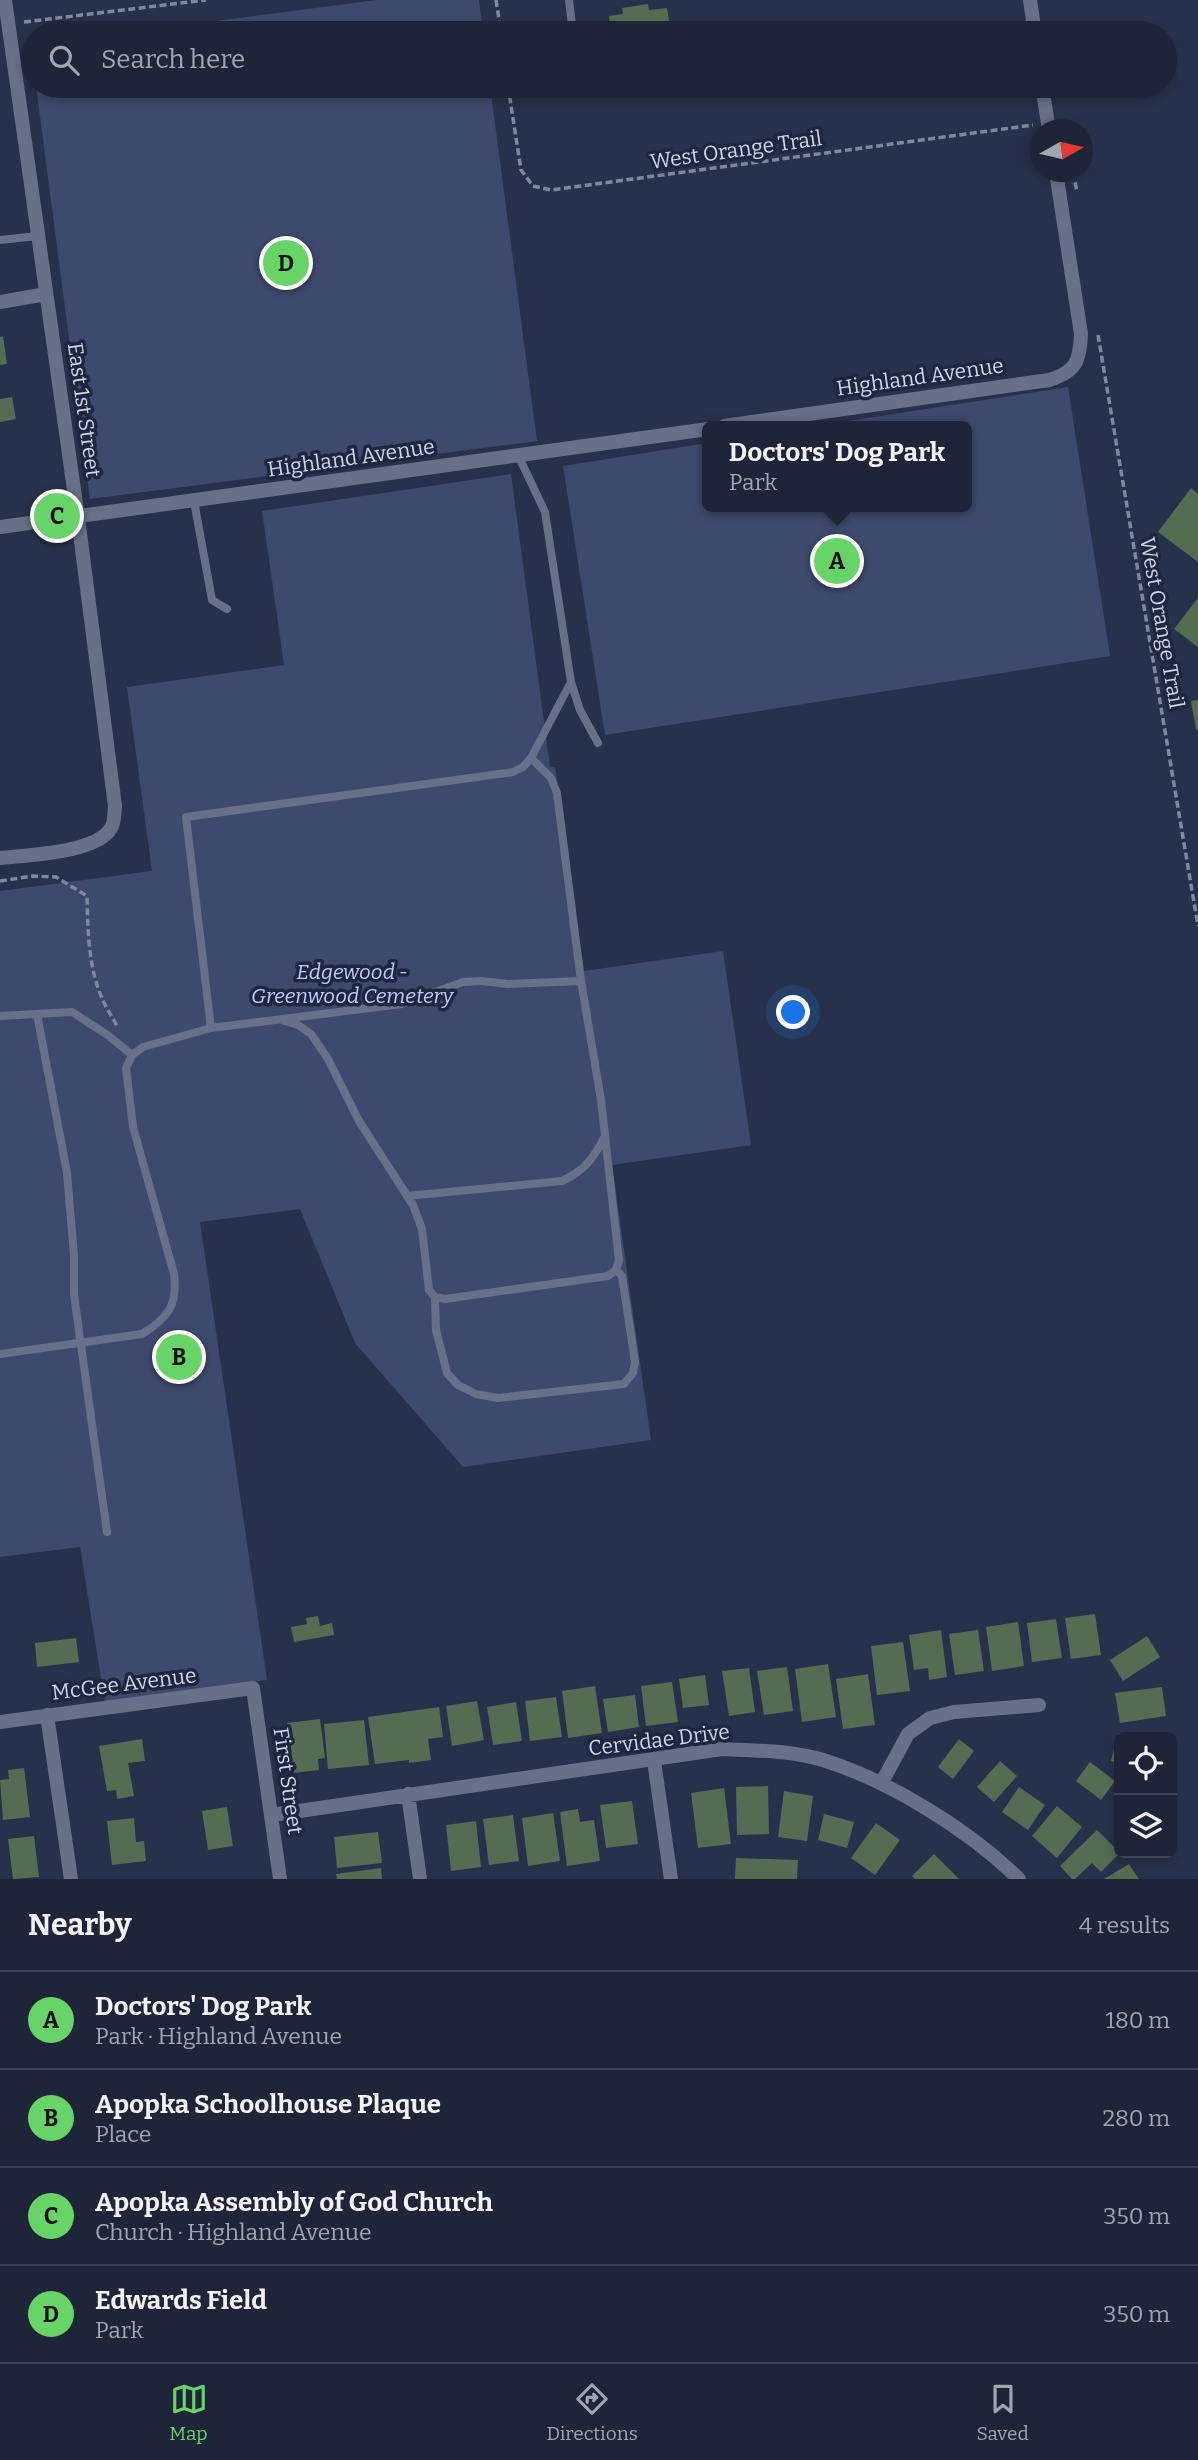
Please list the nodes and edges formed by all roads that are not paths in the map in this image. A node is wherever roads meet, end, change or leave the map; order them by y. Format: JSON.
{"nodes":[{"id":1,"x":5,"y":0,"type":"edge"},
{"id":2,"x":569,"y":0,"type":"edge"},
{"id":3,"x":1030,"y":0,"type":"edge"},
{"id":4,"x":0,"y":2,"type":"edge"},
{"id":5,"x":572,"y":21,"type":"edge"},
{"id":6,"x":1033,"y":21,"type":"edge"},
{"id":7,"x":1044,"y":98,"type":"edge"},
{"id":8,"x":1047,"y":119,"type":"edge"},
{"id":9,"x":1058,"y":182,"type":"edge"},
{"id":10,"x":38,"y":236,"type":"junction"},
{"id":11,"x":0,"y":240,"type":"edge"},
{"id":12,"x":46,"y":295,"type":"junction"},
{"id":13,"x":0,"y":302,"type":"edge"},
{"id":14,"x":759,"y":421,"type":"edge"},
{"id":15,"x":702,"y":430,"type":"edge"},
{"id":16,"x":518,"y":455,"type":"junction"},
{"id":17,"x":194,"y":501,"type":"junction"},
{"id":18,"x":78,"y":518,"type":"junction"},
{"id":19,"x":0,"y":527,"type":"edge"},
{"id":20,"x":226,"y":609,"type":"dead end"},
{"id":21,"x":571,"y":682,"type":"junction"},
{"id":22,"x":598,"y":743,"type":"dead end"},
{"id":23,"x":531,"y":758,"type":"junction"},
{"id":24,"x":0,"y":858,"type":"edge"},
{"id":25,"x":581,"y":981,"type":"junction"},
{"id":26,"x":37,"y":1014,"type":"junction"},
{"id":27,"x":0,"y":1016,"type":"edge"},
{"id":28,"x":282,"y":1020,"type":"junction"},
{"id":29,"x":211,"y":1028,"type":"junction"},
{"id":30,"x":132,"y":1055,"type":"junction"},
{"id":31,"x":605,"y":1136,"type":"junction"},
{"id":32,"x":407,"y":1196,"type":"junction"},
{"id":33,"x":616,"y":1270,"type":"junction"},
{"id":34,"x":435,"y":1297,"type":"junction"},
{"id":35,"x":81,"y":1343,"type":"junction"},
{"id":36,"x":0,"y":1354,"type":"edge"},
{"id":37,"x":107,"y":1532,"type":"dead end"},
{"id":38,"x":253,"y":1688,"type":"joint"},
{"id":39,"x":1039,"y":1705,"type":"dead end"},
{"id":40,"x":47,"y":1715,"type":"junction"},
{"id":41,"x":0,"y":1722,"type":"edge"},
{"id":42,"x":654,"y":1761,"type":"junction"},
{"id":43,"x":882,"y":1783,"type":"junction"},
{"id":44,"x":408,"y":1794,"type":"junction"},
{"id":45,"x":272,"y":1815,"type":"junction"},
{"id":46,"x":1017,"y":1878,"type":"edge"},
{"id":47,"x":71,"y":1879,"type":"edge"},
{"id":48,"x":280,"y":1879,"type":"edge"},
{"id":49,"x":420,"y":1879,"type":"edge"},
{"id":50,"x":671,"y":1879,"type":"edge"}],
"edges":[{"from":1,"to":4,"type":"street"},
{"from":1,"to":10,"type":"street","name":"East 1st Street"},
{"from":2,"to":5,"type":"lane"},
{"from":3,"to":6,"type":"street"},
{"from":7,"to":8,"type":"street"},
{"from":9,"to":14,"type":"street","name":"Highland Avenue"},
{"from":10,"to":11,"type":"lane"},
{"from":10,"to":12,"type":"street","name":"East 1st Street"},
{"from":12,"to":13,"type":"street"},
{"from":12,"to":18,"type":"street","name":"East 1st Street"},
{"from":15,"to":16,"type":"street","name":"Highland Avenue"},
{"from":16,"to":17,"type":"street","name":"Highland Avenue"},
{"from":16,"to":21,"type":"lane"},
{"from":17,"to":18,"type":"street","name":"Highland Avenue"},
{"from":17,"to":20,"type":"lane"},
{"from":18,"to":19,"type":"street","name":"Highland Avenue"},
{"from":18,"to":24,"type":"street","name":"East 1st Street"},
{"from":21,"to":22,"type":"lane"},
{"from":21,"to":23,"type":"lane"},
{"from":23,"to":25,"type":"lane"},
{"from":23,"to":29,"type":"lane"},
{"from":25,"to":28,"type":"lane"},
{"from":25,"to":31,"type":"lane"},
{"from":26,"to":27,"type":"lane"},
{"from":26,"to":30,"type":"lane"},
{"from":26,"to":35,"type":"lane"},
{"from":28,"to":29,"type":"lane"},
{"from":28,"to":32,"type":"lane"},
{"from":29,"to":30,"type":"lane"},
{"from":30,"to":35,"type":"lane"},
{"from":31,"to":32,"type":"lane"},
{"from":31,"to":33,"type":"lane"},
{"from":32,"to":34,"type":"lane"},
{"from":33,"to":34,"type":"lane"},
{"from":33,"to":34,"type":"lane"},
{"from":35,"to":36,"type":"lane"},
{"from":35,"to":37,"type":"lane"},
{"from":38,"to":40,"type":"street","name":"McGee Avenue"},
{"from":38,"to":45,"type":"street","name":"First Street"},
{"from":39,"to":43,"type":"street"},
{"from":40,"to":41,"type":"street","name":"McGee Avenue"},
{"from":40,"to":47,"type":"street"},
{"from":42,"to":43,"type":"street","name":"Cervidae Drive"},
{"from":42,"to":44,"type":"street","name":"Cervidae Drive"},
{"from":42,"to":50,"type":"street"},
{"from":43,"to":46,"type":"street","name":"Cervidae Drive"},
{"from":44,"to":45,"type":"street","name":"Cervidae Drive"},
{"from":44,"to":49,"type":"street"},
{"from":45,"to":48,"type":"street","name":"First Street"}]}
